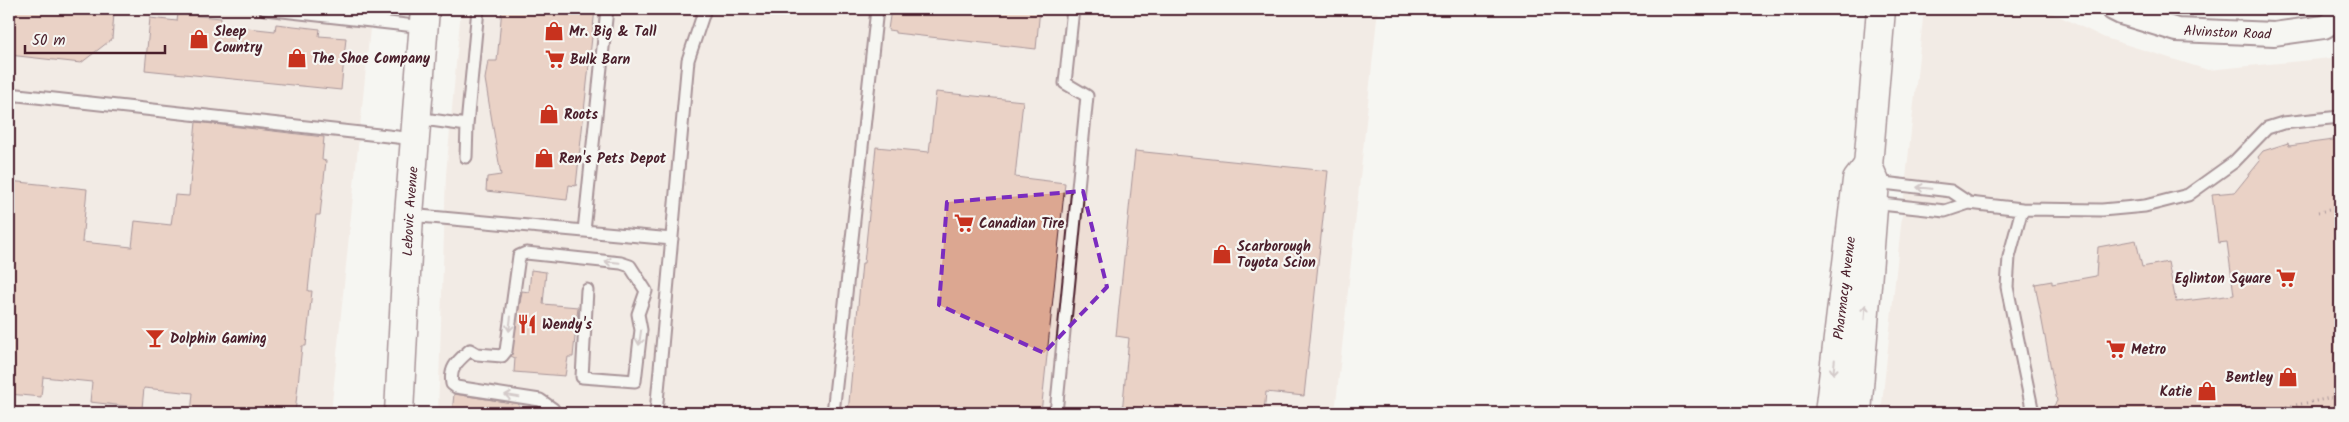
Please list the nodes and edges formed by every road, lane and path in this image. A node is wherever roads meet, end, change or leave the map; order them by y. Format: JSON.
{"nodes":[{"id":1,"x":266,"y":9,"type":"edge"},
{"id":2,"x":478,"y":9,"type":"edge"},
{"id":3,"x":607,"y":9,"type":"edge"},
{"id":4,"x":705,"y":9,"type":"edge"},
{"id":5,"x":877,"y":9,"type":"edge"},
{"id":6,"x":1072,"y":9,"type":"edge"},
{"id":7,"x":1881,"y":9,"type":"edge"},
{"id":8,"x":2113,"y":9,"type":"edge"},
{"id":9,"x":2340,"y":17,"type":"edge"},
{"id":10,"x":425,"y":18,"type":"edge"},
{"id":11,"x":9,"y":94,"type":"edge"},
{"id":12,"x":2340,"y":117,"type":"edge"},
{"id":13,"x":467,"y":125,"type":"junction"},
{"id":14,"x":416,"y":128,"type":"junction"},
{"id":15,"x":466,"y":157,"type":"dead end"},
{"id":16,"x":1866,"y":186,"type":"junction"},
{"id":17,"x":1969,"y":203,"type":"junction"},
{"id":18,"x":2340,"y":208,"type":"edge"},
{"id":19,"x":2022,"y":210,"type":"junction"},
{"id":20,"x":2318,"y":212,"type":"dead end"},
{"id":21,"x":409,"y":215,"type":"junction"},
{"id":22,"x":584,"y":231,"type":"junction"},
{"id":23,"x":672,"y":239,"type":"junction"},
{"id":24,"x":587,"y":290,"type":"dead end"},
{"id":25,"x":2340,"y":396,"type":"edge"},
{"id":26,"x":399,"y":413,"type":"edge"},
{"id":27,"x":555,"y":413,"type":"edge"},
{"id":28,"x":656,"y":413,"type":"edge"},
{"id":29,"x":833,"y":413,"type":"edge"},
{"id":30,"x":1056,"y":413,"type":"edge"},
{"id":31,"x":1829,"y":413,"type":"edge"},
{"id":32,"x":1857,"y":413,"type":"edge"},
{"id":33,"x":2033,"y":413,"type":"edge"},
{"id":34,"x":2257,"y":413,"type":"edge"}],
"edges":[{"from":1,"to":10,"type":"lane"},
{"from":2,"to":13,"type":"lane"},
{"from":3,"to":22,"type":"lane"},
{"from":4,"to":23,"type":"lane"},
{"from":5,"to":29,"type":"lane"},
{"from":6,"to":30,"type":"lane"},
{"from":7,"to":16,"type":"street","name":"Pharmacy Avenue"},
{"from":8,"to":9,"type":"street","name":"Alvinston Road"},
{"from":10,"to":14,"type":"street","name":"Lebovic Avenue"},
{"from":11,"to":14,"type":"lane"},
{"from":12,"to":19,"type":"lane"},
{"from":13,"to":14,"type":"lane"},
{"from":13,"to":15,"type":"lane"},
{"from":14,"to":21,"type":"street","name":"Lebovic Avenue"},
{"from":17,"to":16,"type":"lane","one_way":true},
{"from":16,"to":17,"type":"lane"},
{"from":16,"to":31,"type":"street","name":"Pharmacy Avenue","one_way":true},
{"from":32,"to":16,"type":"street","name":"Pharmacy Avenue","one_way":true},
{"from":17,"to":19,"type":"lane"},
{"from":18,"to":20,"type":"path"},
{"from":19,"to":33,"type":"lane"},
{"from":21,"to":22,"type":"lane"},
{"from":21,"to":26,"type":"street","name":"Lebovic Avenue"},
{"from":22,"to":23,"type":"lane"},
{"from":23,"to":28,"type":"lane"},
{"from":27,"to":24,"type":"lane","one_way":true},
{"from":25,"to":34,"type":"path"}]}
